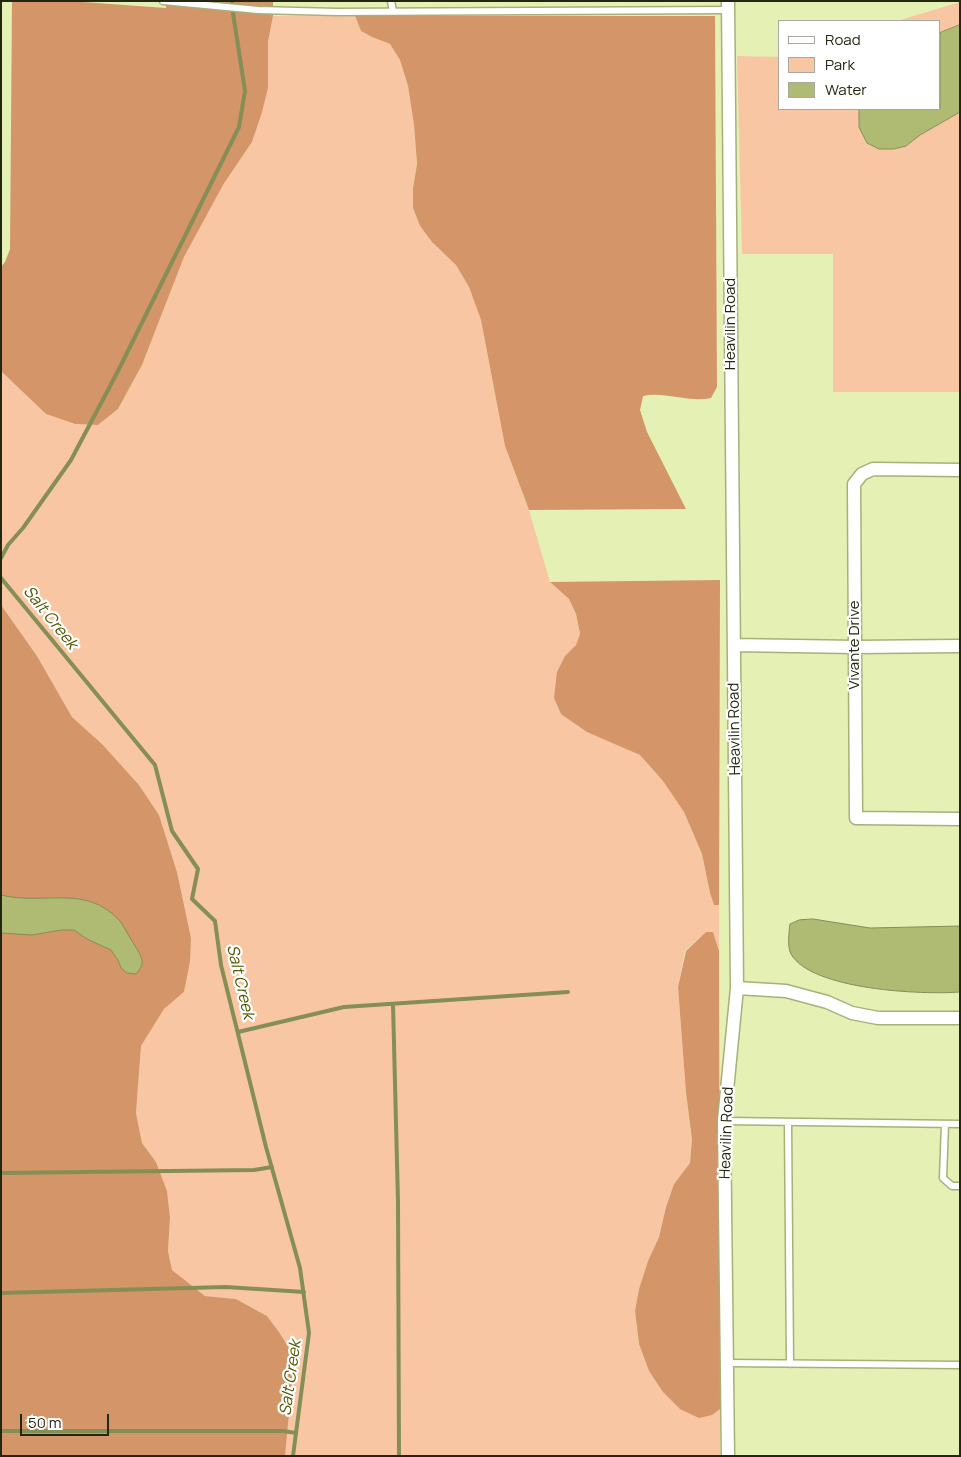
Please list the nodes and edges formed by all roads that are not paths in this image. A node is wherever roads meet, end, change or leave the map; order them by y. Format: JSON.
{"nodes":[{"id":1,"x":163,"y":1,"type":"edge"},
{"id":2,"x":391,"y":1,"type":"edge"},
{"id":3,"x":728,"y":5,"type":"edge"},
{"id":4,"x":393,"y":11,"type":"junction"},
{"id":5,"x":960,"y":470,"type":"edge"},
{"id":6,"x":734,"y":645,"type":"junction"},
{"id":7,"x":960,"y":646,"type":"edge"},
{"id":8,"x":855,"y":647,"type":"junction"},
{"id":9,"x":960,"y":818,"type":"edge"},
{"id":10,"x":737,"y":988,"type":"junction"},
{"id":11,"x":960,"y":1018,"type":"edge"},
{"id":12,"x":724,"y":1120,"type":"junction"},
{"id":13,"x":788,"y":1122,"type":"junction"},
{"id":14,"x":945,"y":1124,"type":"junction"},
{"id":15,"x":960,"y":1124,"type":"edge"},
{"id":16,"x":960,"y":1186,"type":"edge"},
{"id":17,"x":727,"y":1363,"type":"junction"},
{"id":18,"x":790,"y":1364,"type":"junction"},
{"id":19,"x":960,"y":1365,"type":"edge"},
{"id":20,"x":728,"y":1456,"type":"edge"}],
"edges":[{"from":1,"to":4,"type":"lane"},
{"from":2,"to":4,"type":"lane"},
{"from":3,"to":4,"type":"lane"},
{"from":3,"to":6,"type":"street","name":"Heavilin Road"},
{"from":5,"to":8,"type":"street","name":"Vivante Drive"},
{"from":6,"to":8,"type":"street"},
{"from":6,"to":10,"type":"street","name":"Heavilin Road"},
{"from":7,"to":8,"type":"street"},
{"from":8,"to":9,"type":"street","name":"Vivante Drive"},
{"from":10,"to":11,"type":"street"},
{"from":10,"to":12,"type":"street","name":"Heavilin Road"},
{"from":12,"to":13,"type":"lane"},
{"from":12,"to":17,"type":"street","name":"Heavilin Road"},
{"from":13,"to":14,"type":"lane"},
{"from":13,"to":18,"type":"lane"},
{"from":14,"to":15,"type":"lane"},
{"from":14,"to":16,"type":"lane"},
{"from":17,"to":18,"type":"lane"},
{"from":17,"to":20,"type":"street","name":"Heavilin Road"},
{"from":18,"to":19,"type":"lane"}]}
